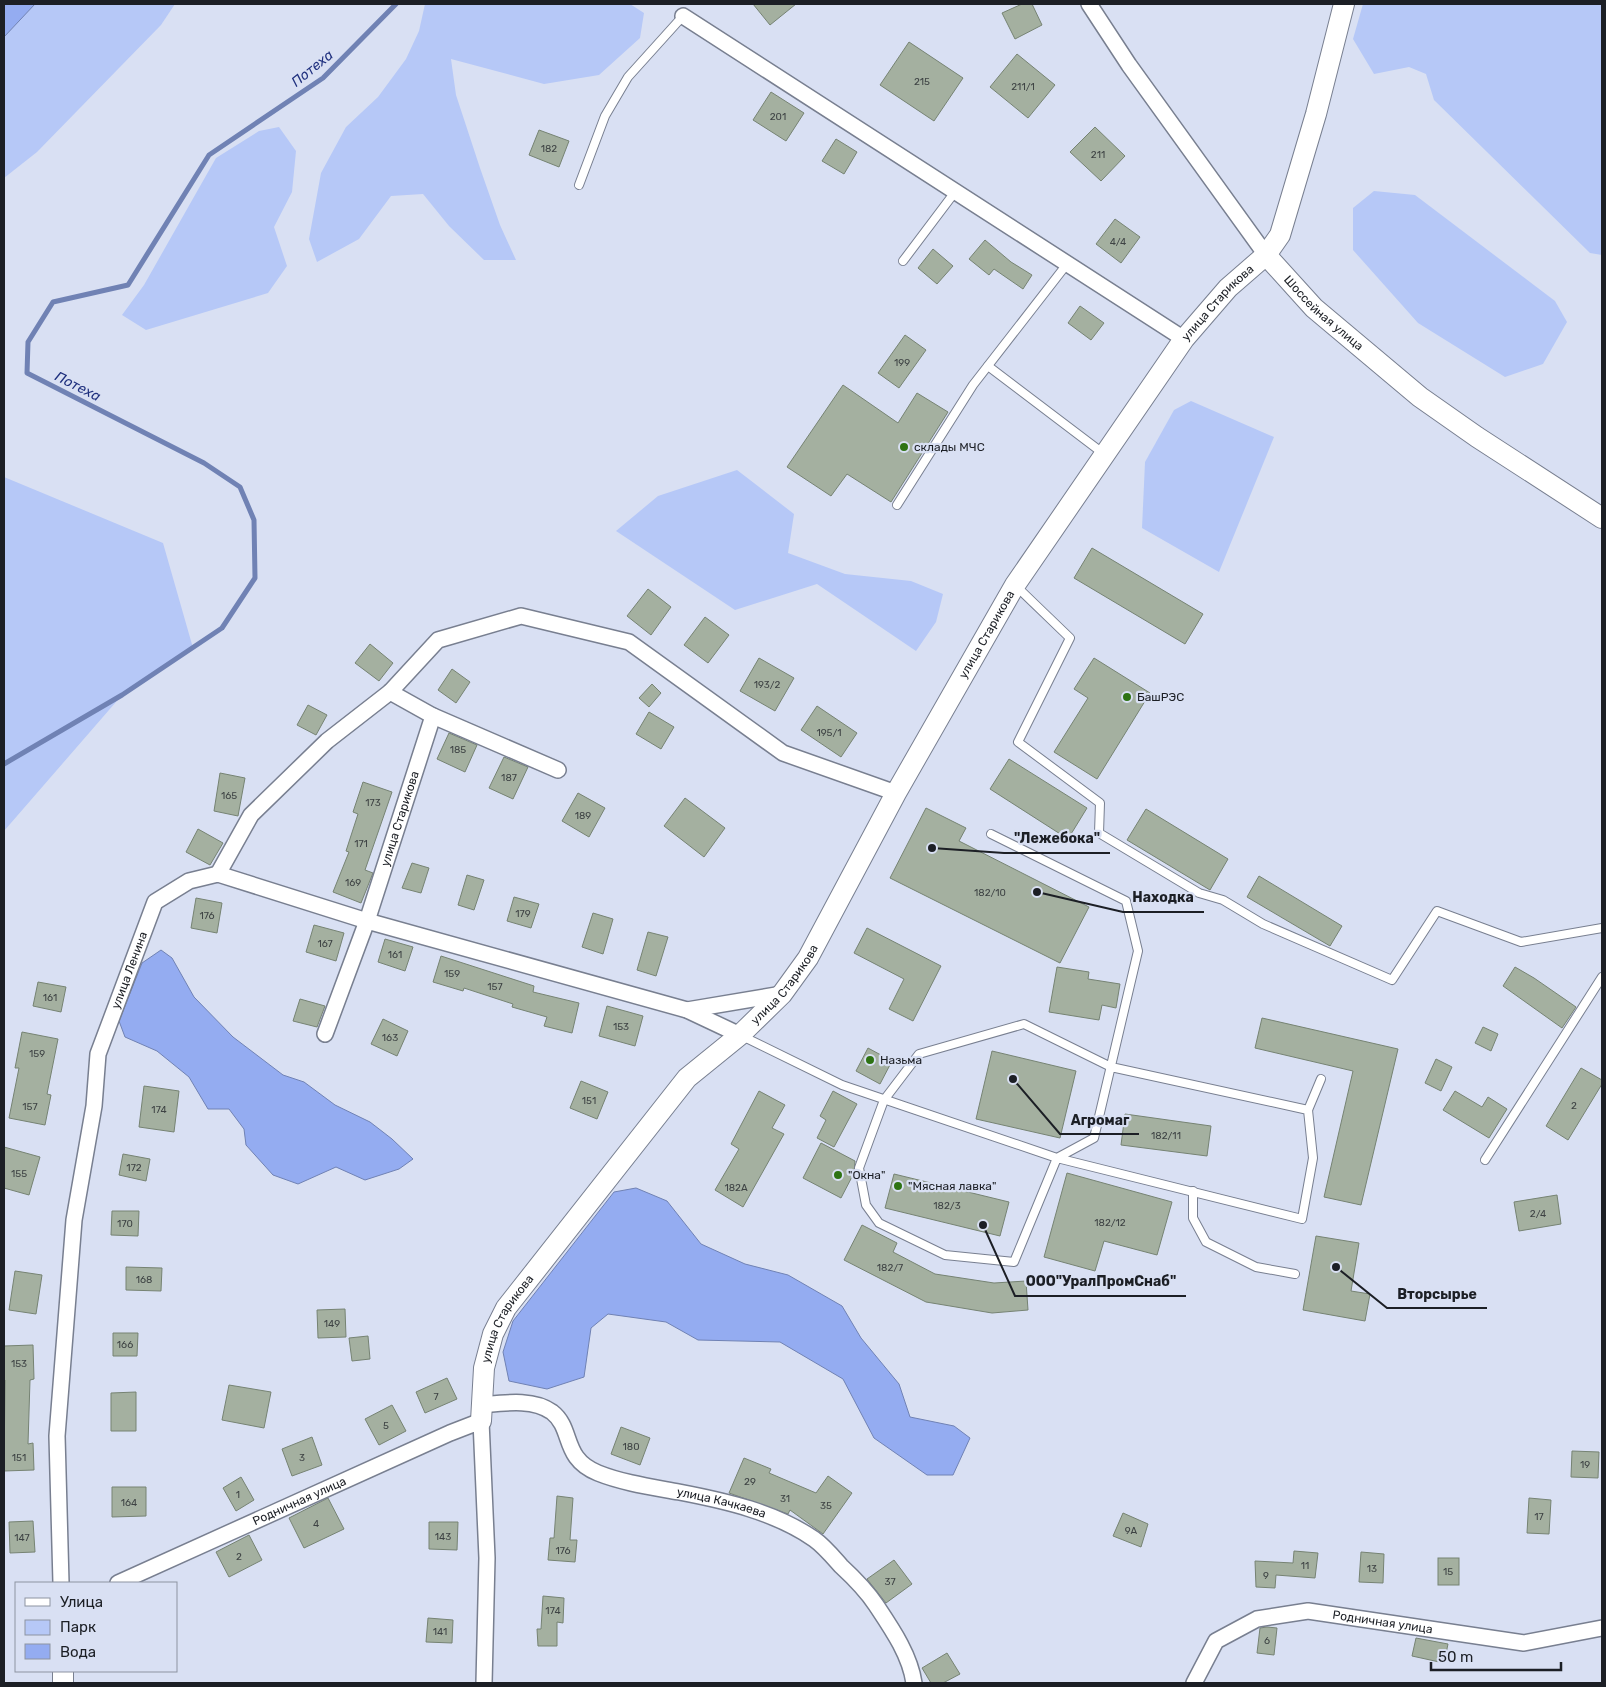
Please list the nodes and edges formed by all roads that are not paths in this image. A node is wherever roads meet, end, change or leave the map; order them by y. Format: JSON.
{"nodes":[{"id":1,"x":1090,"y":4,"type":"edge"},
{"id":2,"x":1344,"y":4,"type":"edge"},
{"id":3,"x":683,"y":16,"type":"joint"},
{"id":4,"x":579,"y":185,"type":"dead end"},
{"id":5,"x":955,"y":192,"type":"junction"},
{"id":6,"x":1266,"y":255,"type":"junction"},
{"id":7,"x":903,"y":261,"type":"dead end"},
{"id":8,"x":1067,"y":264,"type":"junction"},
{"id":9,"x":1184,"y":340,"type":"junction"},
{"id":10,"x":988,"y":366,"type":"junction"},
{"id":11,"x":1105,"y":454,"type":"junction"},
{"id":12,"x":897,"y":505,"type":"dead end"},
{"id":13,"x":1602,"y":518,"type":"edge"},
{"id":14,"x":1015,"y":585,"type":"junction"},
{"id":15,"x":390,"y":692,"type":"junction"},
{"id":16,"x":433,"y":716,"type":"junction"},
{"id":17,"x":558,"y":770,"type":"dead end"},
{"id":18,"x":896,"y":792,"type":"junction"},
{"id":19,"x":991,"y":834,"type":"dead end"},
{"id":20,"x":218,"y":874,"type":"junction"},
{"id":21,"x":367,"y":921,"type":"junction"},
{"id":22,"x":1602,"y":928,"type":"edge"},
{"id":23,"x":1602,"y":977,"type":"edge"},
{"id":24,"x":782,"y":994,"type":"junction"},
{"id":25,"x":687,"y":1010,"type":"junction"},
{"id":26,"x":325,"y":1034,"type":"dead end"},
{"id":27,"x":740,"y":1035,"type":"junction"},
{"id":28,"x":1111,"y":1067,"type":"junction"},
{"id":29,"x":1321,"y":1079,"type":"dead end"},
{"id":30,"x":884,"y":1100,"type":"junction"},
{"id":31,"x":1308,"y":1110,"type":"junction"},
{"id":32,"x":1057,"y":1158,"type":"junction"},
{"id":33,"x":1485,"y":1160,"type":"dead end"},
{"id":34,"x":1193,"y":1191,"type":"junction"},
{"id":35,"x":1295,"y":1274,"type":"dead end"},
{"id":36,"x":481,"y":1413,"type":"junction"},
{"id":37,"x":61,"y":1582,"type":"edge"},
{"id":38,"x":120,"y":1582,"type":"edge"},
{"id":39,"x":1602,"y":1628,"type":"edge"},
{"id":40,"x":484,"y":1683,"type":"edge"},
{"id":41,"x":914,"y":1683,"type":"edge"},
{"id":42,"x":1194,"y":1683,"type":"edge"}],
"edges":[{"from":1,"to":6,"type":"street"},
{"from":2,"to":6,"type":"street"},
{"from":3,"to":4,"type":"lane"},
{"from":3,"to":5,"type":"street"},
{"from":5,"to":7,"type":"lane"},
{"from":5,"to":8,"type":"street"},
{"from":6,"to":9,"type":"street","name":"улица Старикова"},
{"from":6,"to":13,"type":"street","name":"Шоссейная улица"},
{"from":8,"to":9,"type":"street"},
{"from":8,"to":10,"type":"lane"},
{"from":9,"to":11,"type":"street","name":"улица Старикова"},
{"from":10,"to":11,"type":"lane"},
{"from":10,"to":12,"type":"lane"},
{"from":11,"to":14,"type":"street","name":"улица Старикова"},
{"from":14,"to":18,"type":"street","name":"улица Старикова"},
{"from":14,"to":22,"type":"lane"},
{"from":15,"to":16,"type":"street"},
{"from":15,"to":18,"type":"street"},
{"from":15,"to":20,"type":"street"},
{"from":16,"to":17,"type":"street"},
{"from":16,"to":21,"type":"street","name":"улица Старикова"},
{"from":18,"to":24,"type":"street","name":"улица Старикова"},
{"from":19,"to":28,"type":"lane"},
{"from":20,"to":21,"type":"street","name":"улица Старикова"},
{"from":20,"to":37,"type":"street","name":"улица Ленина"},
{"from":21,"to":25,"type":"street","name":"улица Старикова"},
{"from":21,"to":26,"type":"street","name":"улица Старикова"},
{"from":23,"to":33,"type":"lane"},
{"from":24,"to":25,"type":"street"},
{"from":24,"to":27,"type":"street","name":"улица Старикова"},
{"from":25,"to":27,"type":"street","name":"улица Старикова"},
{"from":27,"to":30,"type":"lane"},
{"from":27,"to":36,"type":"street","name":"улица Старикова"},
{"from":28,"to":30,"type":"lane"},
{"from":28,"to":31,"type":"lane"},
{"from":28,"to":32,"type":"lane"},
{"from":29,"to":31,"type":"lane"},
{"from":30,"to":32,"type":"lane"},
{"from":30,"to":32,"type":"lane"},
{"from":31,"to":34,"type":"lane"},
{"from":32,"to":34,"type":"lane"},
{"from":34,"to":35,"type":"lane"},
{"from":36,"to":38,"type":"street","name":"Родничная улица"},
{"from":36,"to":40,"type":"street","name":"улица Старикова"},
{"from":36,"to":41,"type":"street","name":"улица Качкаева"},
{"from":39,"to":42,"type":"street","name":"Родничная улица"}]}
